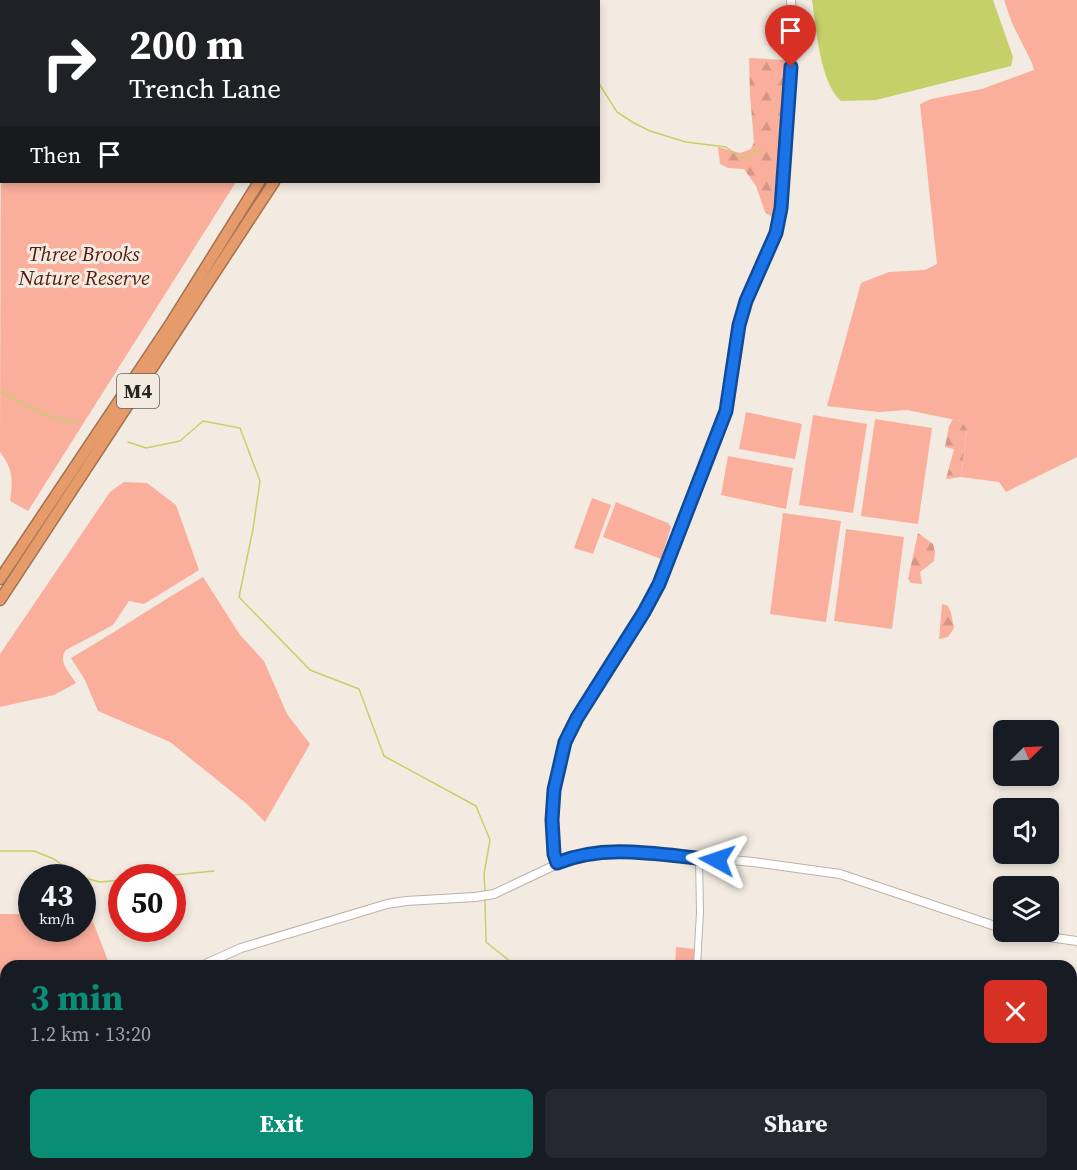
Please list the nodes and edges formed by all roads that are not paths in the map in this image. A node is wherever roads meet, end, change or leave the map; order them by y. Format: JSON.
{"nodes":[{"id":1,"x":791,"y":0,"type":"edge"},
{"id":2,"x":259,"y":183,"type":"edge"},
{"id":3,"x":273,"y":183,"type":"edge"},
{"id":4,"x":0,"y":579,"type":"edge"},
{"id":5,"x":0,"y":600,"type":"edge"},
{"id":6,"x":699,"y":858,"type":"junction"},
{"id":7,"x":557,"y":863,"type":"junction"},
{"id":8,"x":993,"y":924,"type":"edge"},
{"id":9,"x":1059,"y":939,"type":"edge"},
{"id":10,"x":1077,"y":941,"type":"edge"},
{"id":11,"x":214,"y":960,"type":"edge"},
{"id":12,"x":697,"y":960,"type":"edge"}],
"edges":[{"from":1,"to":7,"type":"street"},
{"from":2,"to":4,"type":"highway","number":"M4"},
{"from":3,"to":5,"type":"highway","number":"M4"},
{"from":6,"to":7,"type":"street"},
{"from":6,"to":8,"type":"street"},
{"from":6,"to":12,"type":"street"},
{"from":7,"to":11,"type":"street"},
{"from":9,"to":10,"type":"street"}]}
